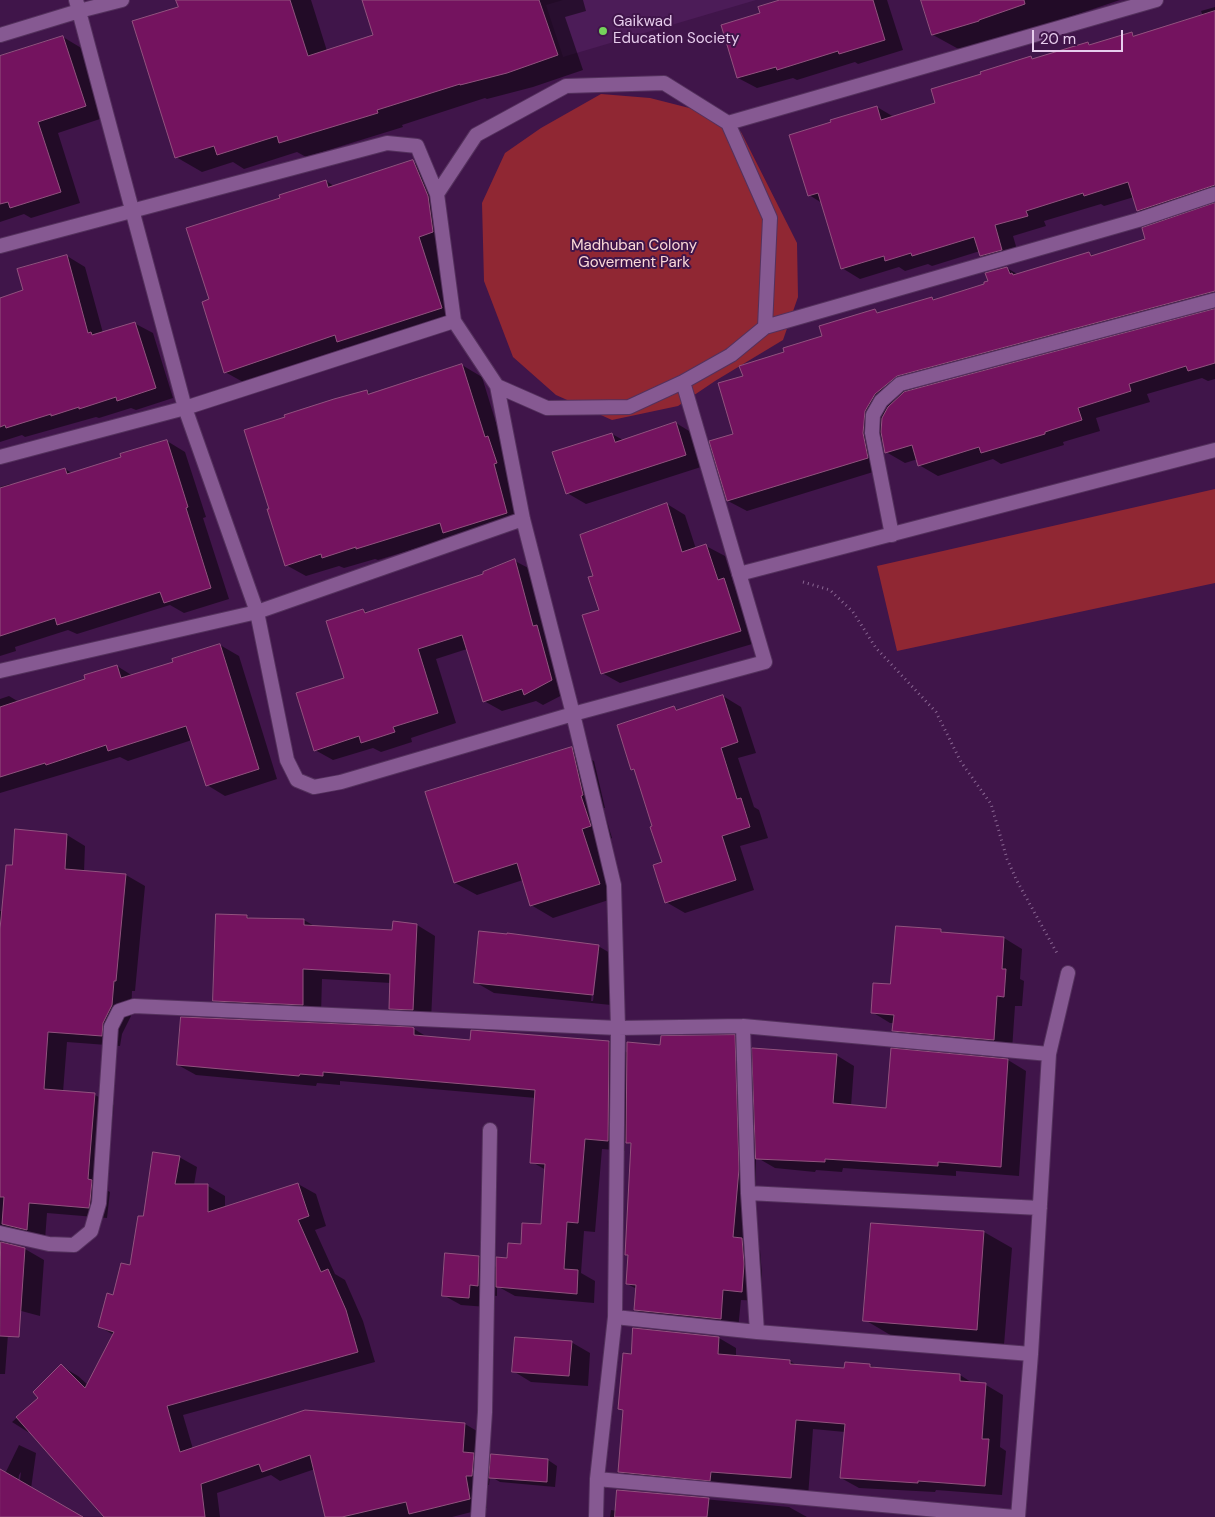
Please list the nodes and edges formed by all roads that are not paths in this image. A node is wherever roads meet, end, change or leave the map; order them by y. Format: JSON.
{"nodes":[{"id":1,"x":122,"y":0,"type":"edge"},
{"id":2,"x":1156,"y":0,"type":"edge"},
{"id":3,"x":77,"y":5,"type":"edge"},
{"id":4,"x":0,"y":35,"type":"edge"},
{"id":5,"x":728,"y":123,"type":"junction"},
{"id":6,"x":437,"y":194,"type":"junction"},
{"id":7,"x":1215,"y":194,"type":"edge"},
{"id":8,"x":133,"y":210,"type":"junction"},
{"id":9,"x":0,"y":246,"type":"edge"},
{"id":10,"x":1215,"y":300,"type":"edge"},
{"id":11,"x":454,"y":321,"type":"junction"},
{"id":12,"x":765,"y":327,"type":"junction"},
{"id":13,"x":683,"y":382,"type":"junction"},
{"id":14,"x":497,"y":386,"type":"junction"},
{"id":15,"x":185,"y":408,"type":"junction"},
{"id":16,"x":1215,"y":450,"type":"edge"},
{"id":17,"x":0,"y":457,"type":"edge"},
{"id":18,"x":523,"y":519,"type":"junction"},
{"id":19,"x":892,"y":535,"type":"junction"},
{"id":20,"x":739,"y":574,"type":"junction"},
{"id":21,"x":257,"y":612,"type":"junction"},
{"id":22,"x":0,"y":671,"type":"edge"},
{"id":23,"x":573,"y":714,"type":"junction"},
{"id":24,"x":1068,"y":973,"type":"road end"},
{"id":25,"x":743,"y":1026,"type":"junction"},
{"id":26,"x":618,"y":1028,"type":"junction"},
{"id":27,"x":1049,"y":1054,"type":"junction"},
{"id":28,"x":490,"y":1130,"type":"dead end"},
{"id":29,"x":748,"y":1193,"type":"junction"},
{"id":30,"x":1040,"y":1208,"type":"junction"},
{"id":31,"x":0,"y":1233,"type":"edge"},
{"id":32,"x":615,"y":1317,"type":"junction"},
{"id":33,"x":757,"y":1332,"type":"junction"},
{"id":34,"x":1031,"y":1354,"type":"junction"},
{"id":35,"x":597,"y":1480,"type":"junction"},
{"id":36,"x":478,"y":1517,"type":"edge"},
{"id":37,"x":596,"y":1517,"type":"edge"},
{"id":38,"x":1014,"y":1517,"type":"edge"},
{"id":39,"x":1018,"y":1517,"type":"edge"}],
"edges":[{"from":1,"to":3,"type":"street"},
{"from":2,"to":5,"type":"street"},
{"from":3,"to":4,"type":"street"},
{"from":3,"to":8,"type":"street"},
{"from":5,"to":6,"type":"street"},
{"from":5,"to":12,"type":"street"},
{"from":6,"to":8,"type":"street"},
{"from":6,"to":11,"type":"street"},
{"from":7,"to":12,"type":"street"},
{"from":8,"to":9,"type":"street"},
{"from":8,"to":15,"type":"street"},
{"from":10,"to":19,"type":"street"},
{"from":11,"to":14,"type":"street"},
{"from":11,"to":15,"type":"street"},
{"from":12,"to":13,"type":"street"},
{"from":13,"to":14,"type":"street"},
{"from":13,"to":20,"type":"street"},
{"from":14,"to":18,"type":"street"},
{"from":15,"to":17,"type":"street"},
{"from":15,"to":21,"type":"street"},
{"from":16,"to":19,"type":"street"},
{"from":18,"to":21,"type":"street"},
{"from":18,"to":23,"type":"street"},
{"from":19,"to":20,"type":"street"},
{"from":20,"to":23,"type":"street"},
{"from":21,"to":22,"type":"street"},
{"from":21,"to":23,"type":"street"},
{"from":23,"to":26,"type":"street"},
{"from":24,"to":27,"type":"street"},
{"from":25,"to":26,"type":"street"},
{"from":25,"to":27,"type":"street"},
{"from":25,"to":29,"type":"street"},
{"from":26,"to":31,"type":"street"},
{"from":26,"to":32,"type":"street"},
{"from":27,"to":30,"type":"street"},
{"from":28,"to":36,"type":"street"},
{"from":29,"to":30,"type":"street"},
{"from":29,"to":33,"type":"street"},
{"from":30,"to":34,"type":"street"},
{"from":32,"to":33,"type":"street"},
{"from":32,"to":35,"type":"street"},
{"from":33,"to":34,"type":"street"},
{"from":34,"to":39,"type":"street"},
{"from":35,"to":37,"type":"street"},
{"from":35,"to":38,"type":"street"}]}
